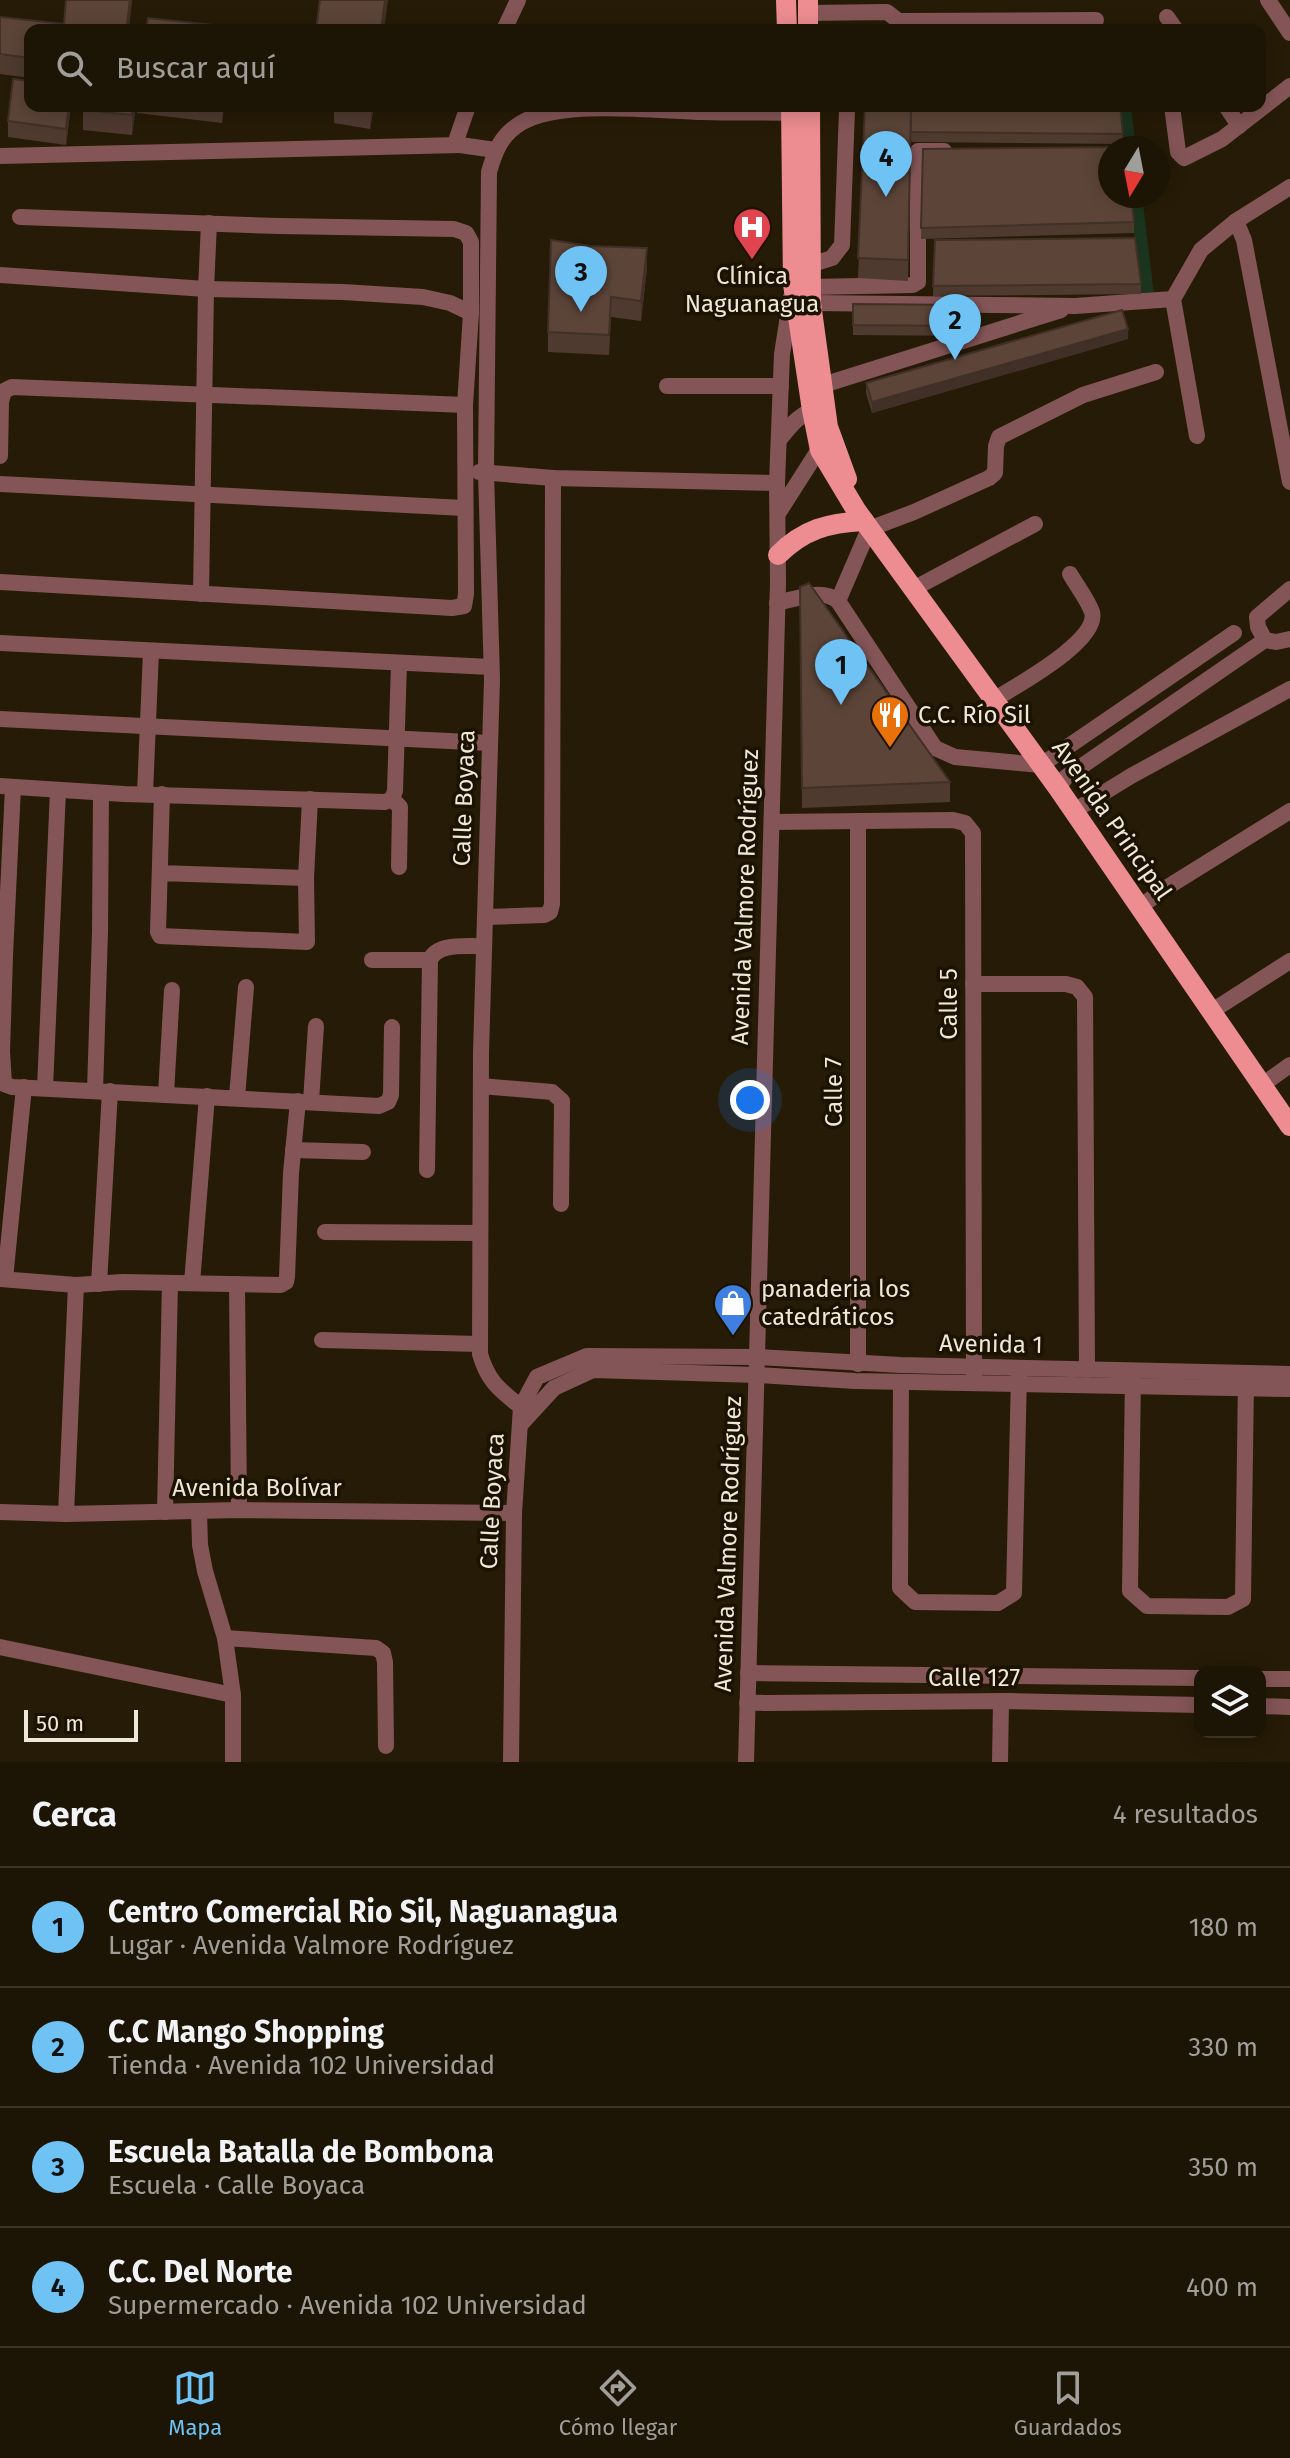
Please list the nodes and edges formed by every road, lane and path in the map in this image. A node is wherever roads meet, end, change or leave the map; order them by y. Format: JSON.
{"nodes":[{"id":1,"x":518,"y":0,"type":"edge"},
{"id":2,"x":786,"y":0,"type":"edge"},
{"id":3,"x":1268,"y":0,"type":"edge"},
{"id":4,"x":808,"y":14,"type":"edge"},
{"id":5,"x":1096,"y":20,"type":"dead end"},
{"id":6,"x":507,"y":24,"type":"edge"},
{"id":7,"x":787,"y":24,"type":"edge"},
{"id":8,"x":902,"y":24,"type":"edge"},
{"id":9,"x":942,"y":24,"type":"edge"},
{"id":10,"x":1290,"y":33,"type":"edge"},
{"id":11,"x":1290,"y":86,"type":"edge"},
{"id":12,"x":1266,"y":105,"type":"edge"},
{"id":13,"x":466,"y":112,"type":"edge"},
{"id":14,"x":561,"y":112,"type":"edge"},
{"id":15,"x":801,"y":112,"type":"edge"},
{"id":16,"x":801,"y":112,"type":"edge"},
{"id":17,"x":847,"y":112,"type":"edge"},
{"id":18,"x":1173,"y":112,"type":"edge"},
{"id":19,"x":1230,"y":112,"type":"edge"},
{"id":20,"x":1257,"y":112,"type":"edge"},
{"id":21,"x":1239,"y":126,"type":"junction"},
{"id":22,"x":460,"y":145,"type":"junction"},
{"id":23,"x":495,"y":150,"type":"junction"},
{"id":24,"x":962,"y":151,"type":"edge"},
{"id":25,"x":0,"y":156,"type":"edge"},
{"id":26,"x":1290,"y":187,"type":"edge"},
{"id":27,"x":20,"y":217,"type":"dead end"},
{"id":28,"x":1236,"y":221,"type":"junction"},
{"id":29,"x":209,"y":223,"type":"junction"},
{"id":30,"x":810,"y":265,"type":"junction"},
{"id":31,"x":0,"y":275,"type":"edge"},
{"id":32,"x":206,"y":289,"type":"junction"},
{"id":33,"x":805,"y":292,"type":"junction"},
{"id":34,"x":1173,"y":299,"type":"junction"},
{"id":35,"x":1075,"y":306,"type":"junction"},
{"id":36,"x":471,"y":313,"type":"junction"},
{"id":37,"x":1156,"y":372,"type":"dead end"},
{"id":38,"x":823,"y":385,"type":"junction"},
{"id":39,"x":667,"y":386,"type":"dead end"},
{"id":40,"x":781,"y":386,"type":"junction"},
{"id":41,"x":203,"y":394,"type":"junction"},
{"id":42,"x":465,"y":405,"type":"junction"},
{"id":43,"x":822,"y":415,"type":"junction"},
{"id":44,"x":1197,"y":436,"type":"dead end"},
{"id":45,"x":779,"y":440,"type":"junction"},
{"id":46,"x":820,"y":450,"type":"junction"},
{"id":47,"x":0,"y":456,"type":"edge"},
{"id":48,"x":466,"y":471,"type":"junction"},
{"id":49,"x":486,"y":472,"type":"junction"},
{"id":50,"x":553,"y":478,"type":"junction"},
{"id":51,"x":1290,"y":482,"type":"edge"},
{"id":52,"x":777,"y":483,"type":"junction"},
{"id":53,"x":0,"y":484,"type":"edge"},
{"id":54,"x":203,"y":496,"type":"junction"},
{"id":55,"x":464,"y":508,"type":"junction"},
{"id":56,"x":779,"y":512,"type":"junction"},
{"id":57,"x":863,"y":520,"type":"junction"},
{"id":58,"x":1035,"y":524,"type":"dead end"},
{"id":59,"x":778,"y":555,"type":"junction"},
{"id":60,"x":1070,"y":574,"type":"dead end"},
{"id":61,"x":0,"y":582,"type":"edge"},
{"id":62,"x":913,"y":589,"type":"junction"},
{"id":63,"x":1290,"y":589,"type":"edge"},
{"id":64,"x":201,"y":594,"type":"junction"},
{"id":65,"x":838,"y":601,"type":"junction"},
{"id":66,"x":777,"y":603,"type":"junction"},
{"id":67,"x":1234,"y":633,"type":"dead end"},
{"id":68,"x":1290,"y":639,"type":"edge"},
{"id":69,"x":1265,"y":640,"type":"junction"},
{"id":70,"x":0,"y":643,"type":"edge"},
{"id":71,"x":151,"y":651,"type":"junction"},
{"id":72,"x":399,"y":663,"type":"junction"},
{"id":73,"x":491,"y":667,"type":"junction"},
{"id":74,"x":1290,"y":689,"type":"edge"},
{"id":75,"x":994,"y":700,"type":"junction"},
{"id":76,"x":0,"y":719,"type":"edge"},
{"id":77,"x":148,"y":726,"type":"junction"},
{"id":78,"x":397,"y":739,"type":"junction"},
{"id":79,"x":490,"y":743,"type":"junction"},
{"id":80,"x":1041,"y":765,"type":"junction"},
{"id":81,"x":6,"y":787,"type":"edge"},
{"id":82,"x":1058,"y":788,"type":"junction"},
{"id":83,"x":58,"y":790,"type":"junction"},
{"id":84,"x":101,"y":793,"type":"junction"},
{"id":85,"x":154,"y":794,"type":"junction"},
{"id":86,"x":310,"y":799,"type":"junction"},
{"id":87,"x":392,"y":799,"type":"junction"},
{"id":88,"x":1074,"y":811,"type":"junction"},
{"id":89,"x":1290,"y":811,"type":"edge"},
{"id":90,"x":858,"y":821,"type":"junction"},
{"id":91,"x":772,"y":822,"type":"junction"},
{"id":92,"x":399,"y":867,"type":"dead end"},
{"id":93,"x":160,"y":873,"type":"junction"},
{"id":94,"x":306,"y":878,"type":"junction"},
{"id":95,"x":1141,"y":906,"type":"junction"},
{"id":96,"x":485,"y":917,"type":"junction"},
{"id":97,"x":484,"y":946,"type":"junction"},
{"id":98,"x":372,"y":960,"type":"dead end"},
{"id":99,"x":430,"y":960,"type":"junction"},
{"id":100,"x":1290,"y":961,"type":"edge"},
{"id":101,"x":973,"y":984,"type":"junction"},
{"id":102,"x":246,"y":987,"type":"dead end"},
{"id":103,"x":172,"y":990,"type":"dead end"},
{"id":104,"x":1212,"y":1011,"type":"junction"},
{"id":105,"x":316,"y":1026,"type":"dead end"},
{"id":106,"x":392,"y":1027,"type":"dead end"},
{"id":107,"x":1290,"y":1065,"type":"edge"},
{"id":108,"x":1262,"y":1085,"type":"junction"},
{"id":109,"x":481,"y":1086,"type":"junction"},
{"id":110,"x":24,"y":1087,"type":"junction"},
{"id":111,"x":45,"y":1088,"type":"junction"},
{"id":112,"x":102,"y":1091,"type":"junction"},
{"id":113,"x":166,"y":1094,"type":"junction"},
{"id":114,"x":207,"y":1096,"type":"junction"},
{"id":115,"x":237,"y":1097,"type":"junction"},
{"id":116,"x":305,"y":1101,"type":"junction"},
{"id":117,"x":1290,"y":1126,"type":"edge"},
{"id":118,"x":293,"y":1150,"type":"junction"},
{"id":119,"x":363,"y":1152,"type":"dead end"},
{"id":120,"x":427,"y":1170,"type":"dead end"},
{"id":121,"x":561,"y":1204,"type":"dead end"},
{"id":122,"x":325,"y":1232,"type":"dead end"},
{"id":123,"x":480,"y":1233,"type":"junction"},
{"id":124,"x":2,"y":1279,"type":"edge"},
{"id":125,"x":170,"y":1283,"type":"junction"},
{"id":126,"x":192,"y":1283,"type":"junction"},
{"id":127,"x":99,"y":1284,"type":"junction"},
{"id":128,"x":237,"y":1284,"type":"junction"},
{"id":129,"x":76,"y":1285,"type":"junction"},
{"id":130,"x":322,"y":1340,"type":"dead end"},
{"id":131,"x":479,"y":1344,"type":"junction"},
{"id":132,"x":757,"y":1357,"type":"junction"},
{"id":133,"x":858,"y":1364,"type":"junction"},
{"id":134,"x":1087,"y":1370,"type":"junction"},
{"id":135,"x":1290,"y":1374,"type":"edge"},
{"id":136,"x":757,"y":1375,"type":"junction"},
{"id":137,"x":974,"y":1375,"type":"junction"},
{"id":138,"x":1019,"y":1376,"type":"junction"},
{"id":139,"x":1133,"y":1378,"type":"junction"},
{"id":140,"x":1246,"y":1381,"type":"junction"},
{"id":141,"x":901,"y":1382,"type":"junction"},
{"id":142,"x":1290,"y":1389,"type":"edge"},
{"id":143,"x":521,"y":1407,"type":"junction"},
{"id":144,"x":520,"y":1425,"type":"junction"},
{"id":145,"x":239,"y":1510,"type":"junction"},
{"id":146,"x":199,"y":1511,"type":"junction"},
{"id":147,"x":0,"y":1512,"type":"edge"},
{"id":148,"x":165,"y":1512,"type":"junction"},
{"id":149,"x":514,"y":1513,"type":"junction"},
{"id":150,"x":66,"y":1514,"type":"junction"},
{"id":151,"x":225,"y":1638,"type":"junction"},
{"id":152,"x":0,"y":1647,"type":"edge"},
{"id":153,"x":748,"y":1673,"type":"junction"},
{"id":154,"x":1194,"y":1678,"type":"edge"},
{"id":155,"x":1266,"y":1679,"type":"edge"},
{"id":156,"x":1290,"y":1679,"type":"edge"},
{"id":157,"x":233,"y":1695,"type":"junction"},
{"id":158,"x":1001,"y":1701,"type":"junction"},
{"id":159,"x":747,"y":1703,"type":"junction"},
{"id":160,"x":1194,"y":1705,"type":"edge"},
{"id":161,"x":1266,"y":1706,"type":"edge"},
{"id":162,"x":1290,"y":1707,"type":"edge"},
{"id":163,"x":386,"y":1746,"type":"dead end"},
{"id":164,"x":233,"y":1762,"type":"edge"},
{"id":165,"x":511,"y":1762,"type":"edge"},
{"id":166,"x":746,"y":1762,"type":"edge"},
{"id":167,"x":1000,"y":1762,"type":"edge"}],
"edges":[{"from":1,"to":6,"type":"street"},
{"from":2,"to":7,"type":"main road"},
{"from":3,"to":10,"type":"street"},
{"from":4,"to":8,"type":"street"},
{"from":5,"to":9,"type":"street"},
{"from":11,"to":12,"type":"street"},
{"from":13,"to":22,"type":"street"},
{"from":14,"to":23,"type":"street"},
{"from":15,"to":30,"type":"main road"},
{"from":16,"to":33,"type":"main road"},
{"from":17,"to":30,"type":"street"},
{"from":18,"to":21,"type":"street"},
{"from":19,"to":21,"type":"street"},
{"from":20,"to":21,"type":"street"},
{"from":22,"to":23,"type":"street"},
{"from":22,"to":25,"type":"street"},
{"from":23,"to":49,"type":"street","name":"Calle Boyaca"},
{"from":24,"to":33,"type":"street"},
{"from":26,"to":28,"type":"street"},
{"from":27,"to":29,"type":"street"},
{"from":28,"to":34,"type":"street"},
{"from":28,"to":51,"type":"street"},
{"from":29,"to":32,"type":"street"},
{"from":29,"to":36,"type":"street"},
{"from":30,"to":33,"type":"main road"},
{"from":31,"to":32,"type":"street"},
{"from":32,"to":36,"type":"street"},
{"from":32,"to":41,"type":"street"},
{"from":33,"to":35,"type":"street"},
{"from":33,"to":38,"type":"main road"},
{"from":33,"to":40,"type":"street","name":"Avenida Valmore Rodríguez"},
{"from":33,"to":43,"type":"main road"},
{"from":34,"to":35,"type":"street"},
{"from":34,"to":44,"type":"street"},
{"from":35,"to":38,"type":"street"},
{"from":36,"to":42,"type":"street"},
{"from":37,"to":57,"type":"street"},
{"from":38,"to":43,"type":"main road"},
{"from":39,"to":40,"type":"street"},
{"from":40,"to":45,"type":"street","name":"Avenida Valmore Rodríguez"},
{"from":41,"to":42,"type":"street"},
{"from":41,"to":47,"type":"street"},
{"from":41,"to":54,"type":"street"},
{"from":42,"to":48,"type":"street"},
{"from":43,"to":45,"type":"street"},
{"from":43,"to":46,"type":"main road"},
{"from":43,"to":57,"type":"main road"},
{"from":45,"to":52,"type":"street","name":"Avenida Valmore Rodríguez"},
{"from":46,"to":56,"type":"street"},
{"from":46,"to":57,"type":"main road"},
{"from":48,"to":49,"type":"street"},
{"from":48,"to":55,"type":"street"},
{"from":49,"to":50,"type":"street"},
{"from":49,"to":73,"type":"street","name":"Calle Boyaca"},
{"from":50,"to":52,"type":"street"},
{"from":50,"to":96,"type":"street"},
{"from":52,"to":56,"type":"street","name":"Avenida Valmore Rodríguez"},
{"from":53,"to":54,"type":"street"},
{"from":54,"to":55,"type":"street"},
{"from":54,"to":64,"type":"street"},
{"from":55,"to":64,"type":"street"},
{"from":56,"to":59,"type":"street","name":"Avenida Valmore Rodríguez"},
{"from":57,"to":59,"type":"main road"},
{"from":57,"to":62,"type":"main road","name":"Avenida Principal"},
{"from":57,"to":65,"type":"street"},
{"from":58,"to":62,"type":"street"},
{"from":59,"to":66,"type":"street","name":"Avenida Valmore Rodríguez"},
{"from":60,"to":75,"type":"street"},
{"from":61,"to":64,"type":"street"},
{"from":62,"to":75,"type":"main road","name":"Avenida Principal"},
{"from":63,"to":69,"type":"street"},
{"from":65,"to":66,"type":"street"},
{"from":65,"to":80,"type":"street"},
{"from":66,"to":91,"type":"street","name":"Avenida Valmore Rodríguez"},
{"from":67,"to":80,"type":"street"},
{"from":68,"to":69,"type":"street"},
{"from":69,"to":82,"type":"street"},
{"from":70,"to":71,"type":"street"},
{"from":71,"to":72,"type":"street"},
{"from":71,"to":77,"type":"street"},
{"from":72,"to":73,"type":"street"},
{"from":72,"to":78,"type":"street"},
{"from":73,"to":79,"type":"street","name":"Calle Boyaca"},
{"from":74,"to":88,"type":"street"},
{"from":75,"to":80,"type":"main road","name":"Avenida Principal"},
{"from":76,"to":77,"type":"street"},
{"from":77,"to":78,"type":"street"},
{"from":77,"to":85,"type":"street"},
{"from":78,"to":79,"type":"street"},
{"from":78,"to":87,"type":"street"},
{"from":79,"to":96,"type":"street","name":"Calle Boyaca"},
{"from":80,"to":82,"type":"main road","name":"Avenida Principal"},
{"from":81,"to":83,"type":"street"},
{"from":81,"to":110,"type":"street"},
{"from":82,"to":88,"type":"main road","name":"Avenida Principal"},
{"from":83,"to":84,"type":"street"},
{"from":83,"to":111,"type":"street"},
{"from":84,"to":85,"type":"street"},
{"from":84,"to":112,"type":"street"},
{"from":85,"to":86,"type":"street"},
{"from":85,"to":93,"type":"street"},
{"from":86,"to":87,"type":"street"},
{"from":86,"to":94,"type":"street"},
{"from":87,"to":92,"type":"street"},
{"from":88,"to":95,"type":"main road","name":"Avenida Principal"},
{"from":89,"to":95,"type":"street"},
{"from":90,"to":91,"type":"street","name":"Calle 5"},
{"from":90,"to":101,"type":"street","name":"Calle 5"},
{"from":90,"to":133,"type":"street","name":"Calle 7"},
{"from":91,"to":132,"type":"street","name":"Avenida Valmore Rodríguez"},
{"from":93,"to":94,"type":"street"},
{"from":93,"to":94,"type":"street"},
{"from":95,"to":104,"type":"main road","name":"Avenida Principal"},
{"from":96,"to":97,"type":"street","name":"Calle Boyaca"},
{"from":97,"to":99,"type":"street"},
{"from":97,"to":109,"type":"street","name":"Calle Boyaca"},
{"from":98,"to":99,"type":"street"},
{"from":99,"to":120,"type":"street"},
{"from":100,"to":104,"type":"street"},
{"from":101,"to":134,"type":"street"},
{"from":101,"to":137,"type":"street","name":"Calle 5"},
{"from":102,"to":115,"type":"street"},
{"from":103,"to":113,"type":"street"},
{"from":104,"to":108,"type":"main road","name":"Avenida Principal"},
{"from":105,"to":116,"type":"street"},
{"from":106,"to":116,"type":"street"},
{"from":107,"to":108,"type":"street"},
{"from":108,"to":117,"type":"main road","name":"Avenida Principal"},
{"from":109,"to":121,"type":"street"},
{"from":109,"to":123,"type":"street","name":"Calle Boyaca"},
{"from":110,"to":111,"type":"street"},
{"from":110,"to":124,"type":"street"},
{"from":111,"to":112,"type":"street"},
{"from":112,"to":113,"type":"street"},
{"from":112,"to":127,"type":"street"},
{"from":113,"to":114,"type":"street"},
{"from":114,"to":115,"type":"street"},
{"from":114,"to":126,"type":"street"},
{"from":115,"to":116,"type":"street"},
{"from":116,"to":118,"type":"street"},
{"from":118,"to":119,"type":"street"},
{"from":118,"to":128,"type":"street"},
{"from":122,"to":123,"type":"street"},
{"from":123,"to":131,"type":"street","name":"Calle Boyaca"},
{"from":124,"to":129,"type":"street"},
{"from":125,"to":126,"type":"street"},
{"from":125,"to":127,"type":"street"},
{"from":125,"to":148,"type":"street"},
{"from":126,"to":128,"type":"street"},
{"from":127,"to":129,"type":"street"},
{"from":128,"to":145,"type":"street"},
{"from":129,"to":150,"type":"street"},
{"from":130,"to":131,"type":"street"},
{"from":131,"to":143,"type":"street","name":"Calle Boyaca"},
{"from":132,"to":133,"type":"street","name":"Avenida 1"},
{"from":132,"to":136,"type":"street","name":"Avenida Valmore Rodríguez"},
{"from":132,"to":143,"type":"street","name":"Avenida 1"},
{"from":133,"to":137,"type":"street","name":"Avenida 1"},
{"from":134,"to":138,"type":"street","name":"Avenida 1"},
{"from":134,"to":139,"type":"street","name":"Avenida 1"},
{"from":135,"to":140,"type":"street","name":"Avenida 1"},
{"from":136,"to":141,"type":"street","name":"Avenida 1"},
{"from":136,"to":144,"type":"street","name":"Avenida 1"},
{"from":136,"to":153,"type":"street","name":"Avenida Valmore Rodríguez"},
{"from":137,"to":138,"type":"street","name":"Avenida 1"},
{"from":137,"to":141,"type":"street","name":"Avenida 1"},
{"from":138,"to":139,"type":"street","name":"Avenida 1"},
{"from":138,"to":141,"type":"street"},
{"from":139,"to":140,"type":"street","name":"Avenida 1"},
{"from":139,"to":140,"type":"street"},
{"from":140,"to":142,"type":"street","name":"Avenida 1"},
{"from":143,"to":144,"type":"street","name":"Calle Boyaca"},
{"from":144,"to":149,"type":"street","name":"Calle Boyaca"},
{"from":145,"to":146,"type":"street","name":"Avenida Bolívar"},
{"from":145,"to":149,"type":"street","name":"Avenida Bolívar"},
{"from":146,"to":148,"type":"street","name":"Avenida Bolívar"},
{"from":146,"to":151,"type":"street"},
{"from":147,"to":150,"type":"street","name":"Avenida Bolívar"},
{"from":148,"to":150,"type":"street","name":"Avenida Bolívar"},
{"from":149,"to":165,"type":"street","name":"Calle Boyaca"},
{"from":151,"to":157,"type":"street"},
{"from":151,"to":163,"type":"street"},
{"from":152,"to":157,"type":"street"},
{"from":153,"to":154,"type":"street","name":"Calle 127"},
{"from":153,"to":159,"type":"street","name":"Avenida Valmore Rodríguez"},
{"from":155,"to":156,"type":"street"},
{"from":157,"to":164,"type":"street"},
{"from":158,"to":159,"type":"street","name":"Calle 127"},
{"from":158,"to":160,"type":"street","name":"Calle 127"},
{"from":158,"to":167,"type":"street"},
{"from":159,"to":166,"type":"street","name":"Avenida Valmore Rodríguez"},
{"from":161,"to":162,"type":"street"}]}
